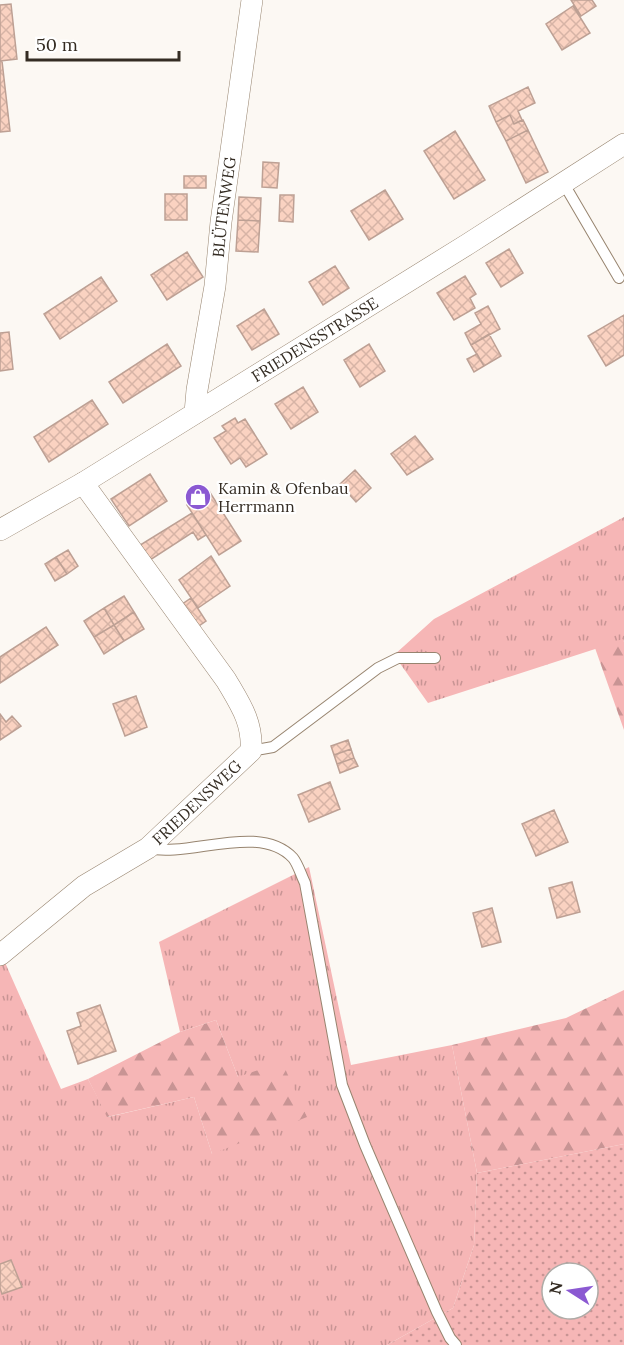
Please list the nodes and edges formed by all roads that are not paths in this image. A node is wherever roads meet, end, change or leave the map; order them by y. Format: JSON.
{"nodes":[{"id":1,"x":252,"y":0,"type":"edge"},
{"id":2,"x":624,"y":144,"type":"edge"},
{"id":3,"x":564,"y":184,"type":"junction"},
{"id":4,"x":619,"y":278,"type":"dead end"},
{"id":5,"x":195,"y":413,"type":"junction"},
{"id":6,"x":83,"y":483,"type":"junction"},
{"id":7,"x":0,"y":530,"type":"edge"},
{"id":8,"x":435,"y":658,"type":"dead end"},
{"id":9,"x":251,"y":751,"type":"junction"},
{"id":10,"x":148,"y":848,"type":"junction"},
{"id":11,"x":0,"y":955,"type":"edge"},
{"id":12,"x":456,"y":1345,"type":"edge"}],
"edges":[{"from":1,"to":5,"type":"street","name":"BLÜTENWEG"},
{"from":2,"to":3,"type":"street","name":"FRIEDENSSTRASSE"},
{"from":3,"to":4,"type":"lane"},
{"from":3,"to":5,"type":"street","name":"FRIEDENSSTRASSE"},
{"from":5,"to":6,"type":"street","name":"FRIEDENSSTRASSE"},
{"from":6,"to":7,"type":"street","name":"FRIEDENSSTRASSE"},
{"from":6,"to":9,"type":"street","name":"FRIEDENSWEG"},
{"from":8,"to":9,"type":"lane"},
{"from":9,"to":10,"type":"street","name":"FRIEDENSWEG"},
{"from":10,"to":11,"type":"street","name":"FRIEDENSWEG"},
{"from":10,"to":12,"type":"lane"}]}
